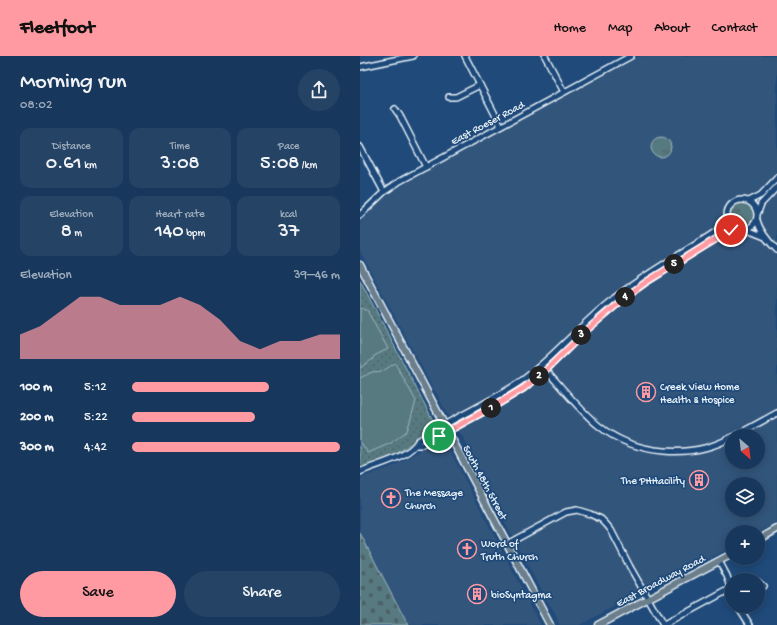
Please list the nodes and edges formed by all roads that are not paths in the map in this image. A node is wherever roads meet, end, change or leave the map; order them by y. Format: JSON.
{"nodes":[{"id":1,"x":413,"y":56,"type":"edge"},
{"id":2,"x":465,"y":56,"type":"edge"},
{"id":3,"x":546,"y":56,"type":"edge"},
{"id":4,"x":631,"y":56,"type":"edge"},
{"id":5,"x":360,"y":67,"type":"edge"},
{"id":6,"x":480,"y":85,"type":"junction"},
{"id":7,"x":564,"y":92,"type":"junction"},
{"id":8,"x":449,"y":97,"type":"dead end"},
{"id":9,"x":395,"y":109,"type":"dead end"},
{"id":10,"x":501,"y":126,"type":"junction"},
{"id":11,"x":360,"y":147,"type":"edge"},
{"id":12,"x":426,"y":167,"type":"junction"},
{"id":13,"x":777,"y":178,"type":"edge"},
{"id":14,"x":777,"y":187,"type":"edge"},
{"id":15,"x":384,"y":192,"type":"junction"},
{"id":16,"x":749,"y":201,"type":"junction"},
{"id":17,"x":758,"y":213,"type":"junction"},
{"id":18,"x":360,"y":215,"type":"edge"},
{"id":19,"x":728,"y":218,"type":"junction"},
{"id":20,"x":757,"y":220,"type":"junction"},
{"id":21,"x":736,"y":228,"type":"junction"},
{"id":22,"x":745,"y":229,"type":"junction"},
{"id":23,"x":765,"y":237,"type":"junction"},
{"id":24,"x":702,"y":240,"type":"junction"},
{"id":25,"x":777,"y":250,"type":"edge"},
{"id":26,"x":676,"y":263,"type":"junction"},
{"id":27,"x":360,"y":265,"type":"edge"},
{"id":28,"x":541,"y":365,"type":"junction"},
{"id":29,"x":546,"y":370,"type":"junction"},
{"id":30,"x":777,"y":413,"type":"edge"},
{"id":31,"x":444,"y":424,"type":"junction"},
{"id":32,"x":748,"y":429,"type":"edge"},
{"id":33,"x":448,"y":431,"type":"junction"},
{"id":34,"x":725,"y":441,"type":"edge"},
{"id":35,"x":416,"y":445,"type":"junction"},
{"id":36,"x":360,"y":472,"type":"edge"},
{"id":37,"x":777,"y":529,"type":"edge"},
{"id":38,"x":765,"y":536,"type":"edge"},
{"id":39,"x":507,"y":544,"type":"junction"},
{"id":40,"x":725,"y":557,"type":"edge"},
{"id":41,"x":719,"y":560,"type":"junction"},
{"id":42,"x":726,"y":573,"type":"edge"},
{"id":43,"x":725,"y":593,"type":"edge"},
{"id":44,"x":648,"y":598,"type":"junction"},
{"id":45,"x":742,"y":613,"type":"edge"},
{"id":46,"x":550,"y":625,"type":"edge"},
{"id":47,"x":598,"y":625,"type":"edge"},
{"id":48,"x":663,"y":625,"type":"edge"},
{"id":49,"x":748,"y":625,"type":"edge"}],
"edges":[{"from":1,"to":5,"type":"street"},
{"from":2,"to":6,"type":"street"},
{"from":3,"to":7,"type":"street"},
{"from":4,"to":7,"type":"street","name":"East Roeser Road"},
{"from":6,"to":8,"type":"street"},
{"from":6,"to":10,"type":"street"},
{"from":7,"to":10,"type":"street","name":"East Roeser Road"},
{"from":9,"to":12,"type":"street"},
{"from":10,"to":12,"type":"street","name":"East Roeser Road"},
{"from":11,"to":15,"type":"street"},
{"from":12,"to":15,"type":"street","name":"East Roeser Road"},
{"from":13,"to":16,"type":"street"},
{"from":14,"to":17,"type":"street"},
{"from":15,"to":18,"type":"street","name":"East Roeser Road"},
{"from":16,"to":17,"type":"street"},
{"from":16,"to":19,"type":"street"},
{"from":17,"to":20,"type":"street"},
{"from":19,"to":21,"type":"street"},
{"from":19,"to":24,"type":"street"},
{"from":20,"to":22,"type":"street"},
{"from":20,"to":23,"type":"street"},
{"from":21,"to":22,"type":"street"},
{"from":21,"to":26,"type":"street"},
{"from":22,"to":23,"type":"street"},
{"from":23,"to":25,"type":"street"},
{"from":24,"to":26,"type":"street"},
{"from":24,"to":28,"type":"street"},
{"from":26,"to":29,"type":"street"},
{"from":27,"to":31,"type":"main road","name":"South 48th Street"},
{"from":28,"to":29,"type":"street"},
{"from":28,"to":31,"type":"street"},
{"from":29,"to":33,"type":"street"},
{"from":29,"to":34,"type":"street"},
{"from":30,"to":32,"type":"street"},
{"from":31,"to":33,"type":"main road","name":"South 48th Street"},
{"from":31,"to":35,"type":"street"},
{"from":33,"to":35,"type":"street"},
{"from":33,"to":39,"type":"main road","name":"South 48th Street"},
{"from":35,"to":36,"type":"street"},
{"from":37,"to":38,"type":"main road"},
{"from":39,"to":44,"type":"street"},
{"from":39,"to":46,"type":"main road","name":"South 48th Street"},
{"from":40,"to":41,"type":"main road","name":"East Broadway Road"},
{"from":41,"to":42,"type":"street"},
{"from":41,"to":44,"type":"main road","name":"East Broadway Road"},
{"from":43,"to":48,"type":"street"},
{"from":44,"to":47,"type":"main road","name":"East Broadway Road"},
{"from":44,"to":48,"type":"street"},
{"from":45,"to":49,"type":"street"}]}
